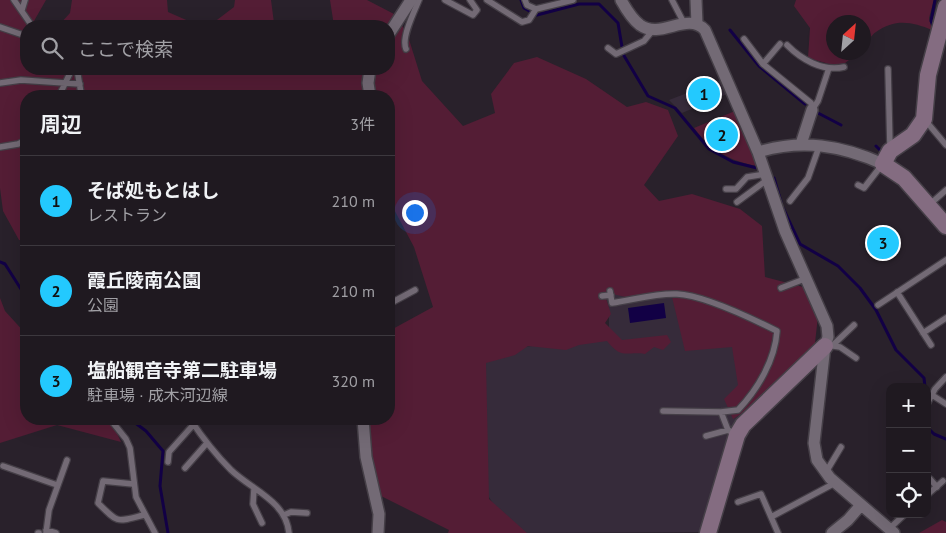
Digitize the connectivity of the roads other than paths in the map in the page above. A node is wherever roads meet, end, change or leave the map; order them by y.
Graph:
1 (14, 0) edge
2 (25, 0) edge
3 (418, 0) edge
4 (445, 0) edge
5 (470, 0) edge
6 (487, 0) edge
7 (525, 0) edge
8 (573, 0) edge
9 (621, 0) edge
10 (672, 0) edge
11 (696, 0) edge
12 (406, 2) edge
13 (536, 9) junction
14 (22, 10) junction
15 (945, 14) edge
16 (28, 20) edge
17 (395, 23) edge
18 (684, 23) junction
19 (697, 24) junction
20 (0, 27) edge
21 (653, 30) junction
22 (20, 34) edge
23 (744, 39) dead end
24 (608, 48) dead end
25 (406, 49) dead end
26 (616, 54) junction
27 (610, 58) dead end
28 (763, 64) junction
29 (844, 67) dead end
30 (829, 68) junction
31 (888, 69) dead end
32 (69, 75) edge
33 (78, 75) edge
34 (369, 75) edge
35 (0, 83) edge
36 (65, 83) junction
37 (80, 84) junction
38 (62, 90) edge
39 (81, 90) edge
40 (369, 90) edge
41 (812, 110) junction
42 (924, 119) junction
43 (20, 143) edge
44 (801, 144) junction
45 (820, 144) junction
46 (946, 145) edge
47 (0, 147) edge
48 (758, 152) junction
49 (887, 158) junction
50 (766, 177) junction
51 (858, 185) dead end
52 (726, 189) dead end
53 (946, 190) edge
54 (790, 201) dead end
55 (737, 202) dead end
56 (928, 205) junction
57 (946, 226) edge
58 (946, 260) edge
59 (807, 278) junction
60 (781, 288) dead end
61 (415, 290) dead end
62 (896, 292) junction
63 (602, 296) dead end
64 (395, 301) edge
65 (878, 305) dead end
66 (946, 318) edge
67 (854, 326) dead end
68 (923, 333) junction
69 (829, 345) junction
70 (931, 345) dead end
71 (856, 358) dead end
72 (946, 376) edge
73 (932, 395) joint
74 (946, 404) edge
75 (664, 411) dead end
76 (721, 412) junction
77 (114, 425) edge
78 (190, 425) edge
79 (196, 425) edge
80 (363, 425) edge
81 (732, 433) junction
82 (706, 436) dead end
83 (207, 443) junction
84 (842, 446) dead end
85 (67, 460) dead end
86 (168, 462) dead end
87 (3, 466) dead end
88 (185, 468) dead end
89 (825, 473) junction
90 (931, 480) edge
91 (943, 482) dead end
92 (835, 483) junction
93 (133, 484) junction
94 (57, 485) junction
95 (937, 487) junction
96 (254, 489) junction
97 (931, 492) edge
98 (738, 502) dead end
99 (861, 505) junction
100 (307, 513) dead end
101 (144, 515) junction
102 (284, 515) junction
103 (771, 517) junction
104 (902, 518) edge
105 (262, 523) dead end
106 (892, 530) edge
107 (46, 531) edge
108 (152, 531) edge
109 (56, 533) edge
110 (289, 533) edge
111 (378, 533) edge
112 (708, 533) edge
113 (778, 533) edge
114 (832, 533) edge

1 - 14 lane
2 - 14 lane
3 - 25 lane
4 - 5 lane
6 - 13 lane
7 - 13 lane
8 - 13 lane
9 - 21 street
10 - 18 lane
11 - 19 street
12 - 17 street
14 - 16 lane
15 - 42 main road
18 - 19 street
18 - 21 street
19 - 48 street
20 - 22 lane
21 - 26 lane
23 - 28 lane
24 - 26 lane
26 - 27 lane
28 - 30 lane
28 - 41 lane
29 - 30 lane
30 - 41 lane
31 - 49 lane
32 - 36 lane
33 - 37 lane
34 - 40 street
35 - 36 lane
36 - 37 lane
36 - 38 lane
37 - 39 lane
41 - 44 street
42 - 46 lane
42 - 49 main road
43 - 47 lane
44 - 45 street
44 - 48 street
45 - 49 street
45 - 54 lane
48 - 50 street
49 - 51 lane
49 - 56 main road
50 - 52 lane
50 - 55 lane
50 - 59 street
53 - 56 lane
56 - 57 main road
58 - 62 lane
59 - 60 lane
59 - 69 street
61 - 64 lane
62 - 65 lane
62 - 68 lane
63 - 76 lane
66 - 68 lane
67 - 69 lane
68 - 70 lane
69 - 71 lane
69 - 81 main road
69 - 89 street
72 - 73 lane
73 - 74 lane
75 - 76 lane
76 - 81 lane
77 - 93 lane
78 - 86 lane
79 - 83 lane
80 - 111 street
81 - 82 lane
81 - 112 main road
83 - 88 lane
83 - 96 lane
84 - 89 lane
85 - 94 lane
87 - 94 lane
89 - 92 street
90 - 95 lane
91 - 95 lane
92 - 99 street
92 - 103 lane
93 - 101 lane
93 - 101 lane
94 - 107 lane
95 - 97 lane
96 - 102 lane
96 - 105 lane
98 - 103 lane
99 - 106 street
99 - 114 street
100 - 102 lane
101 - 108 lane
102 - 110 lane
103 - 113 lane
104 - 106 lane
107 - 109 lane

